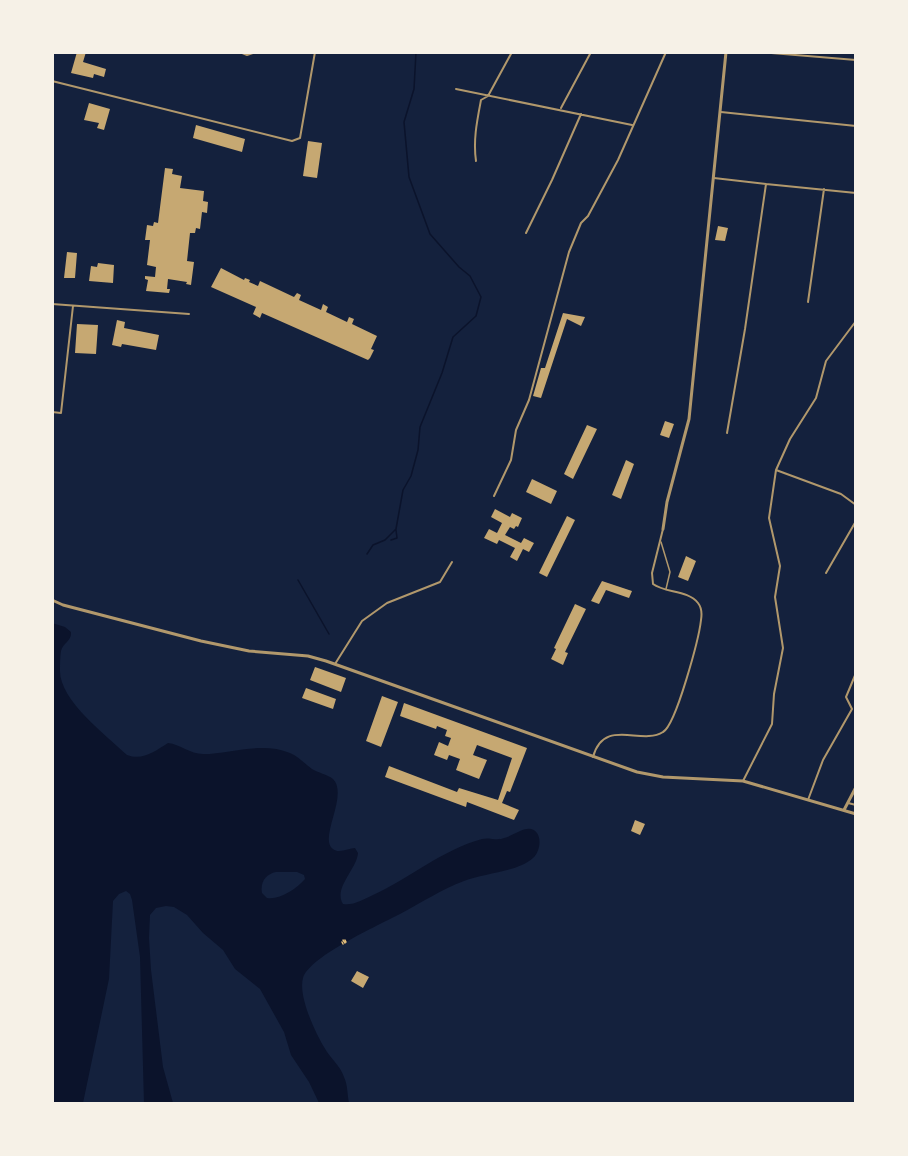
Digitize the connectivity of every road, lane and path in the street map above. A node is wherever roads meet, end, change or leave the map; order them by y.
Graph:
1 (240, 52) edge
2 (256, 52) edge
3 (315, 52) edge
4 (512, 52) edge
5 (591, 52) edge
6 (666, 52) edge
7 (726, 52) edge
8 (760, 52) edge
9 (855, 60) edge
10 (52, 81) edge
11 (456, 89) dead end
12 (488, 96) junction
13 (560, 109) junction
14 (719, 111) junction
15 (581, 114) junction
16 (632, 125) junction
17 (855, 126) edge
18 (476, 161) dead end
19 (714, 178) junction
20 (766, 184) junction
21 (824, 189) junction
22 (855, 193) edge
23 (526, 233) dead end
24 (808, 302) dead end
25 (52, 304) edge
26 (73, 306) junction
27 (189, 314) dead end
28 (855, 321) edge
29 (52, 412) edge
30 (727, 433) dead end
31 (776, 470) junction
32 (494, 496) dead end
33 (855, 505) edge
34 (855, 521) edge
35 (663, 529) joint
36 (660, 540) junction
37 (452, 561) dead end
38 (825, 573) dead end
39 (666, 590) junction
40 (52, 600) edge
41 (335, 664) junction
42 (855, 673) edge
43 (592, 758) junction
44 (743, 781) junction
45 (855, 786) edge
46 (808, 800) junction
47 (848, 803) junction
48 (855, 805) edge
49 (844, 810) junction
50 (855, 814) edge

1 - 2 street
3 - 10 street
4 - 12 street
5 - 13 street
6 - 16 street
7 - 14 street
8 - 9 street
11 - 12 street
12 - 13 street
12 - 18 street
13 - 15 street
14 - 17 street
14 - 19 street
15 - 16 street
15 - 23 street
16 - 32 street
19 - 20 street
19 - 35 street
20 - 21 street
20 - 30 street
21 - 22 street
21 - 24 street
25 - 26 street
26 - 27 street
26 - 29 street
28 - 31 street
31 - 33 street
31 - 44 street
34 - 38 street
35 - 36 street
36 - 39 lane
36 - 39 street
37 - 41 street
39 - 43 street
40 - 41 street
41 - 43 street
42 - 46 street
43 - 44 street
44 - 46 street
45 - 47 street
46 - 49 street
47 - 48 street
47 - 49 street
49 - 50 street

